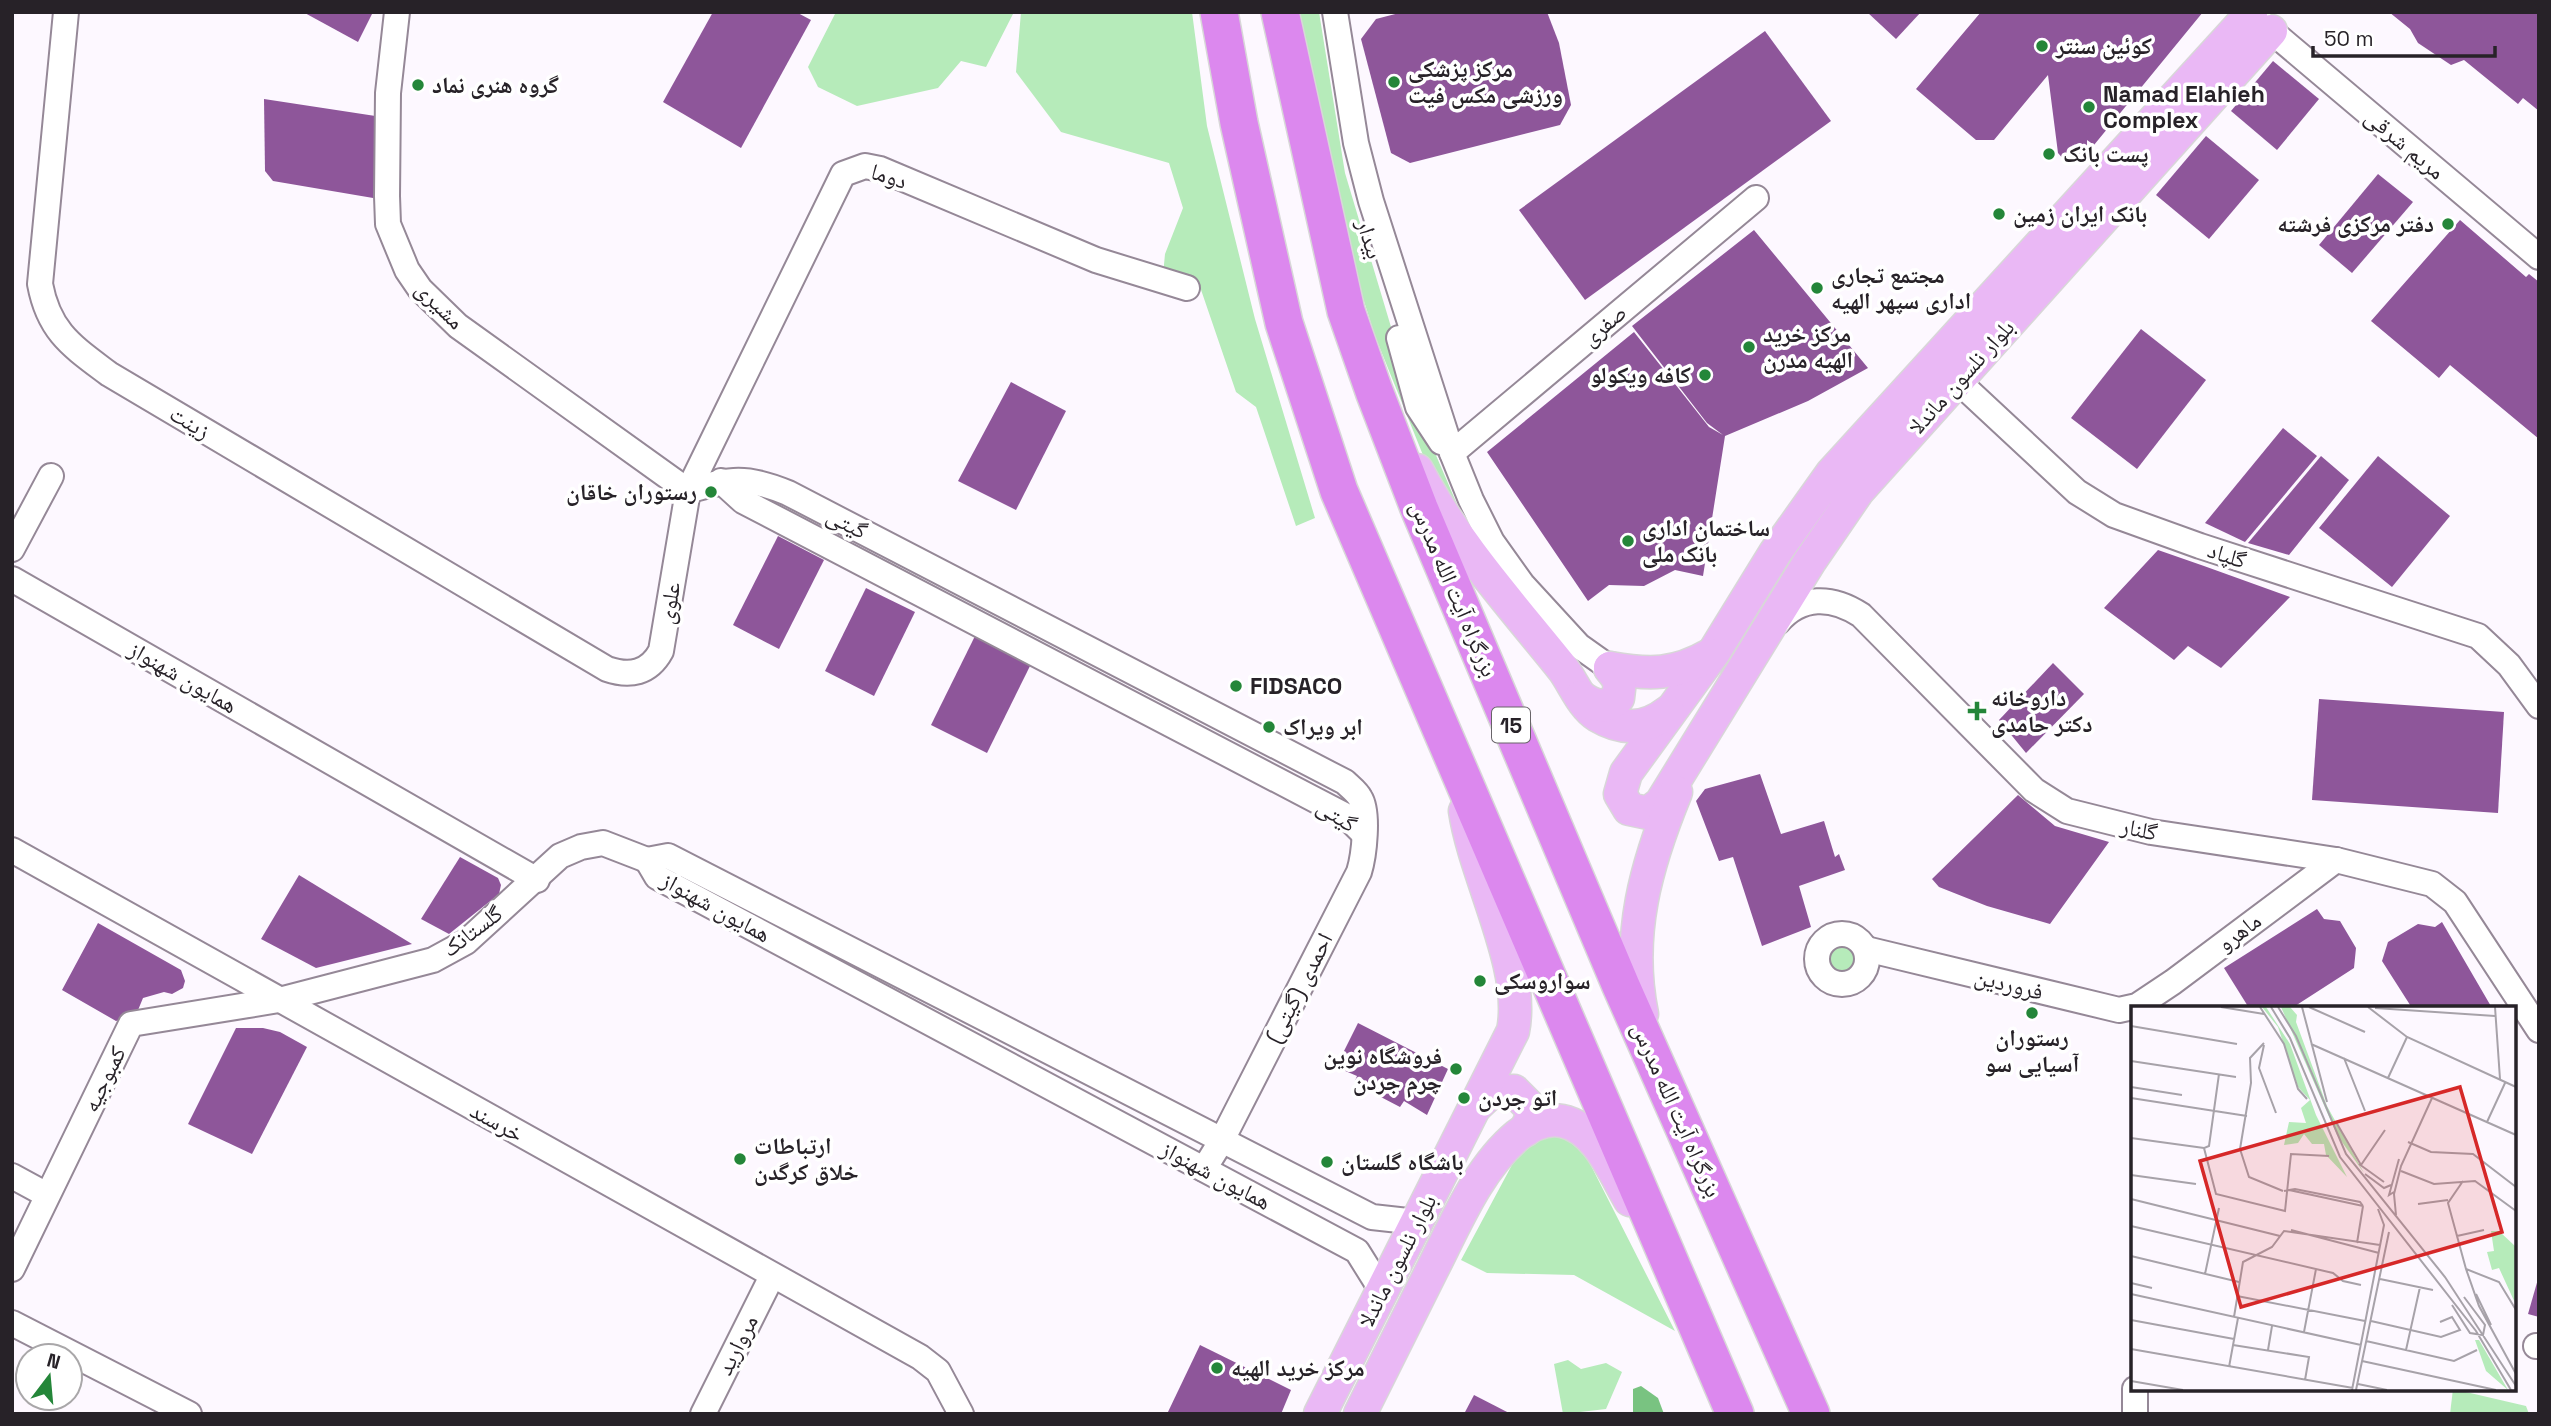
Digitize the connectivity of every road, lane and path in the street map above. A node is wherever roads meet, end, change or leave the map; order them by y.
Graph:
1 (66, 12) edge
2 (397, 12) edge
3 (1219, 12) edge
4 (1279, 12) edge
5 (1323, 12) edge
6 (1335, 12) edge
7 (2256, 19) edge
8 (1756, 198) dead end
9 (2539, 257) edge
10 (1187, 288) dead end
11 (1946, 371) junction
12 (1374, 391) junction
13 (1452, 453) junction
14 (51, 475) dead end
15 (688, 491) junction
16 (12, 549) edge
17 (12, 579) edge
18 (1759, 644) junction
19 (1714, 652) junction
20 (1611, 668) junction
21 (607, 669) joint
22 (1581, 697) junction
23 (2539, 706) edge
24 (1672, 709) junction
25 (1692, 753) junction
26 (1460, 778) junction
27 (1363, 832) joint
28 (12, 850) edge
29 (2336, 860) junction
30 (658, 864) junction
31 (537, 880) junction
32 (1866, 949) dead end
33 (279, 1000) junction
34 (2148, 1003) edge
35 (2131, 1007) edge
36 (2539, 1031) edge
37 (1651, 1053) junction
38 (1475, 1108) junction
39 (1526, 1130) junction
40 (1222, 1140) junction
41 (1204, 1169) junction
42 (12, 1176) edge
43 (47, 1195) junction
44 (1417, 1222) junction
45 (1671, 1267) junction
46 (12, 1269) edge
47 (772, 1276) junction
48 (1382, 1291) junction
49 (12, 1323) edge
50 (2135, 1391) edge
51 (189, 1414) edge
52 (703, 1414) edge
53 (961, 1414) edge
54 (1320, 1414) edge
55 (1360, 1414) edge
56 (1735, 1414) edge
57 (1811, 1414) edge
58 (2135, 1414) edge

1 - 21 street, زینت
2 - 15 street, مشیری
3 - 26 highway
4 - 12 highway, بزرگراه آیت الله مدرس / 15
5 - 13 street, بیدار
6 - 13 street, بیدار
7 - 9 street, مریم شرقی
7 - 11 main road, بلوار نلسون ماندلا
8 - 13 street, صفری
10 - 15 street, دوما
11 - 18 main road, بلوار نلسون ماندلا
11 - 19 main road, بلوار نلسون ماندلا
11 - 23 street, گلپاد
12 - 22 main road
12 - 37 highway, بزرگراه آیت الله مدرس / 15
13 - 20 street, بیدار
14 - 16 street
15 - 21 street, علوی
15 - 27 street, گیتی
17 - 31 street, همایون شهنواز
18 - 25 main road, بلوار نلسون ماندلا
18 - 29 street, گلنار
19 - 20 main road
19 - 24 main road, بلوار نلسون ماندلا
20 - 22 main road
22 - 24 main road
24 - 25 main road, بلوار نلسون ماندلا
25 - 37 main road
26 - 38 main road, بلوار نلسون ماندلا
26 - 45 highway
27 - 40 street, احمدی (گیتی)
28 - 33 street, خرسند
29 - 34 street, ماهرو
29 - 36 street, گلنار
30 - 31 street, گلستانک
30 - 40 street, همایون شهنواز
30 - 41 street, همایون شهنواز
31 - 33 street, گلستانک
32 - 35 street, فروردین
33 - 43 street, کمبوجیه
33 - 47 street, خرسند
37 - 57 highway, بزرگراه آیت الله مدرس / 15
38 - 39 main road
38 - 44 main road, بلوار نلسون ماندلا
39 - 45 main road
39 - 55 main road, بلوار نلسون ماندلا
40 - 41 street
40 - 44 street, همایون شهنواز
41 - 48 street, همایون شهنواز
42 - 43 street
43 - 46 street, کمبوجیه
44 - 48 main road, بلوار نلسون ماندلا
45 - 56 highway
47 - 52 street, مروارید
47 - 53 street, خرسند
48 - 54 main road, بلوار نلسون ماندلا
49 - 51 street
50 - 58 street

